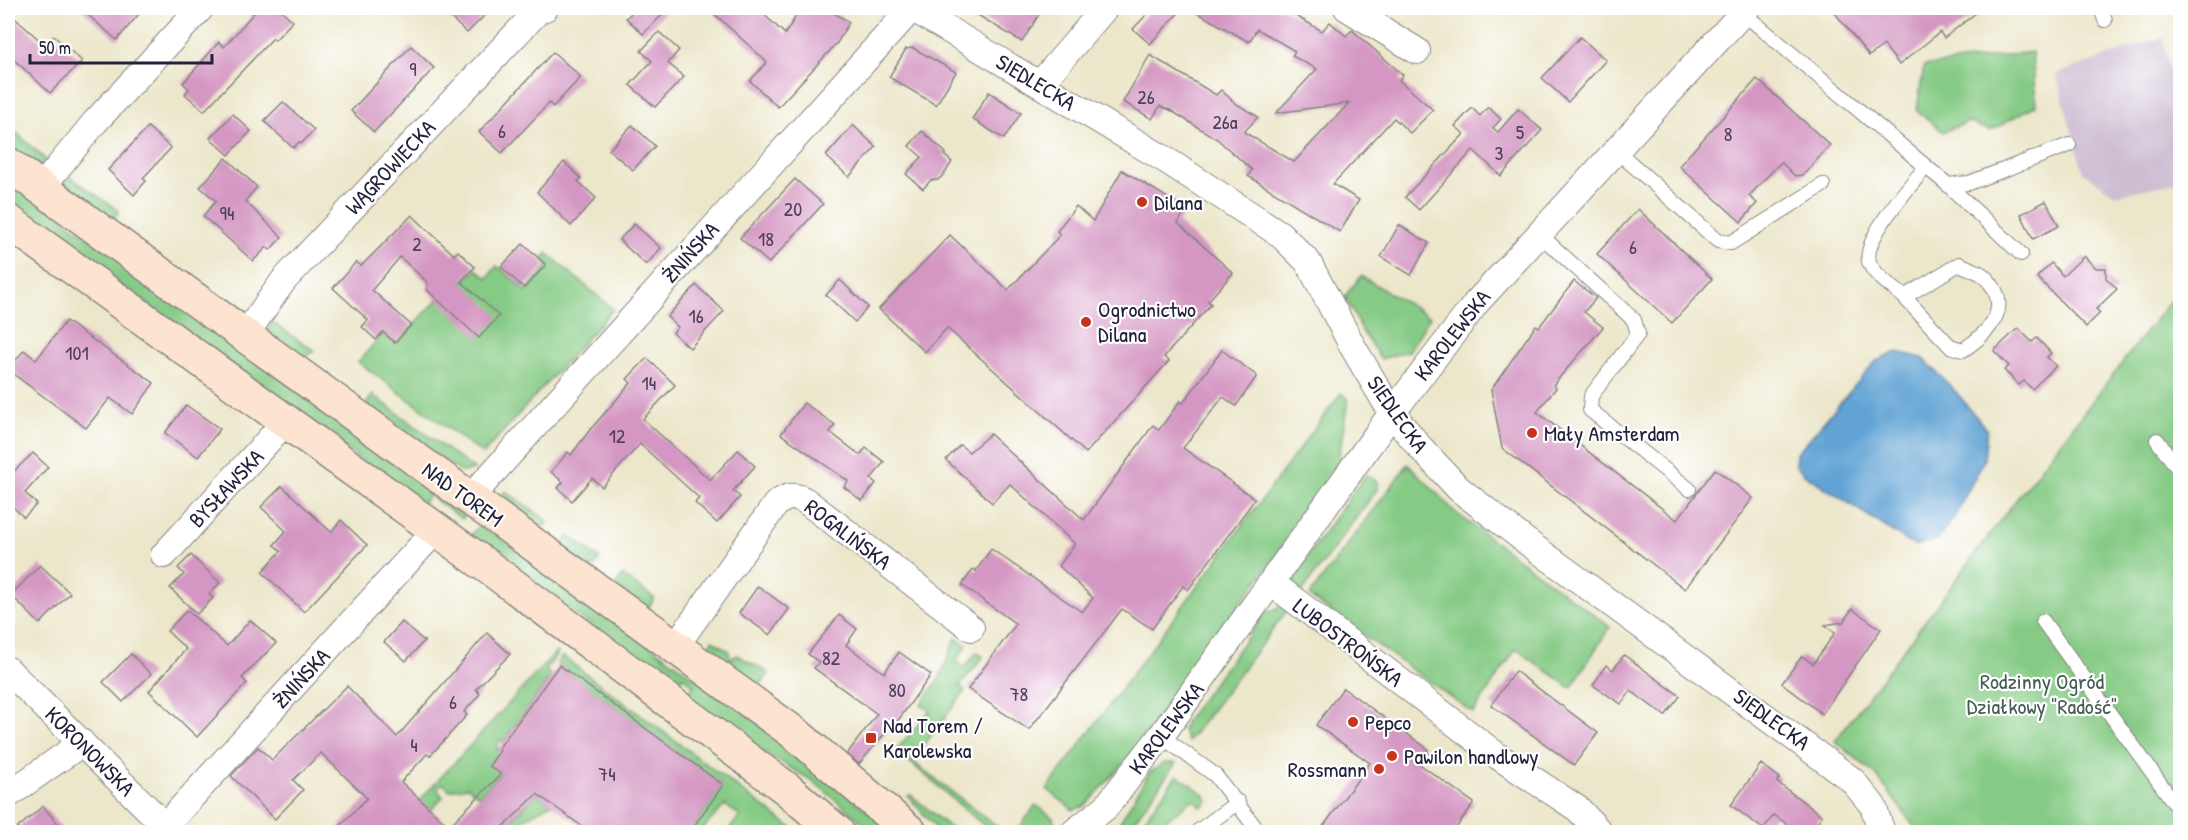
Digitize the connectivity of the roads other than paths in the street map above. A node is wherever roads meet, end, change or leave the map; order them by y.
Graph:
1 (201, 8) edge
2 (545, 8) edge
3 (912, 8) edge
4 (1105, 8) edge
5 (1347, 8) edge
6 (1742, 9) edge
7 (1417, 51) dead end
8 (1040, 84) junction
9 (2069, 145) dead end
10 (1617, 151) junction
11 (8, 164) edge
12 (1925, 168) junction
13 (1823, 185) dead end
14 (1948, 185) junction
15 (41, 188) junction
16 (8, 221) edge
17 (1539, 234) junction
18 (2021, 254) dead end
19 (1904, 297) junction
20 (245, 335) junction
21 (1392, 413) junction
22 (287, 420) junction
23 (2157, 440) dead end
24 (2181, 471) edge
25 (1689, 489) dead end
26 (469, 499) junction
27 (436, 530) junction
28 (164, 555) dead end
29 (1272, 583) junction
30 (2043, 621) dead end
31 (971, 628) dead end
32 (675, 647) junction
33 (8, 670) edge
34 (1161, 736) junction
35 (82, 743) junction
36 (8, 795) edge
37 (1238, 802) junction
38 (1106, 807) junction
39 (2181, 811) edge
40 (168, 829) edge
41 (1597, 829) dead end
42 (837, 832) edge
43 (910, 832) edge
44 (1074, 832) edge
45 (1102, 832) edge
46 (1197, 832) edge
47 (1259, 832) edge
48 (1882, 832) edge

1 - 15 street
2 - 20 street, WĄGROWIECKA
3 - 8 street, SIEDLECKA
3 - 26 street, ŻNIŃSKA
4 - 8 street
5 - 7 street
6 - 10 street, KAROLEWSKA
6 - 12 lane
8 - 21 street, SIEDLECKA
9 - 14 lane
10 - 13 lane
10 - 17 street, KAROLEWSKA
11 - 15 main road, NAD TOREM
12 - 14 lane
12 - 19 lane
14 - 18 lane
15 - 20 main road, NAD TOREM
16 - 22 main road, NAD TOREM
17 - 21 street, KAROLEWSKA
17 - 25 lane
19 - 19 lane
20 - 26 main road, NAD TOREM
21 - 29 street, KAROLEWSKA
21 - 48 street, SIEDLECKA
22 - 27 main road, NAD TOREM
22 - 28 street, BYSŁAWSKA
23 - 24 lane
26 - 32 main road, NAD TOREM
27 - 40 street, ŻNIŃSKA
27 - 42 main road, NAD TOREM
29 - 34 street, KAROLEWSKA
29 - 41 street, LUBOSTROŃSKA
30 - 39 lane
31 - 32 street, ROGALIŃSKA
32 - 43 main road, NAD TOREM
33 - 35 street, KORONOWSKA
34 - 37 lane
34 - 38 street, KAROLEWSKA
35 - 36 street
35 - 40 street, KORONOWSKA
37 - 46 lane
37 - 47 lane
38 - 44 street, KAROLEWSKA
38 - 45 street, KAROLEWSKA

